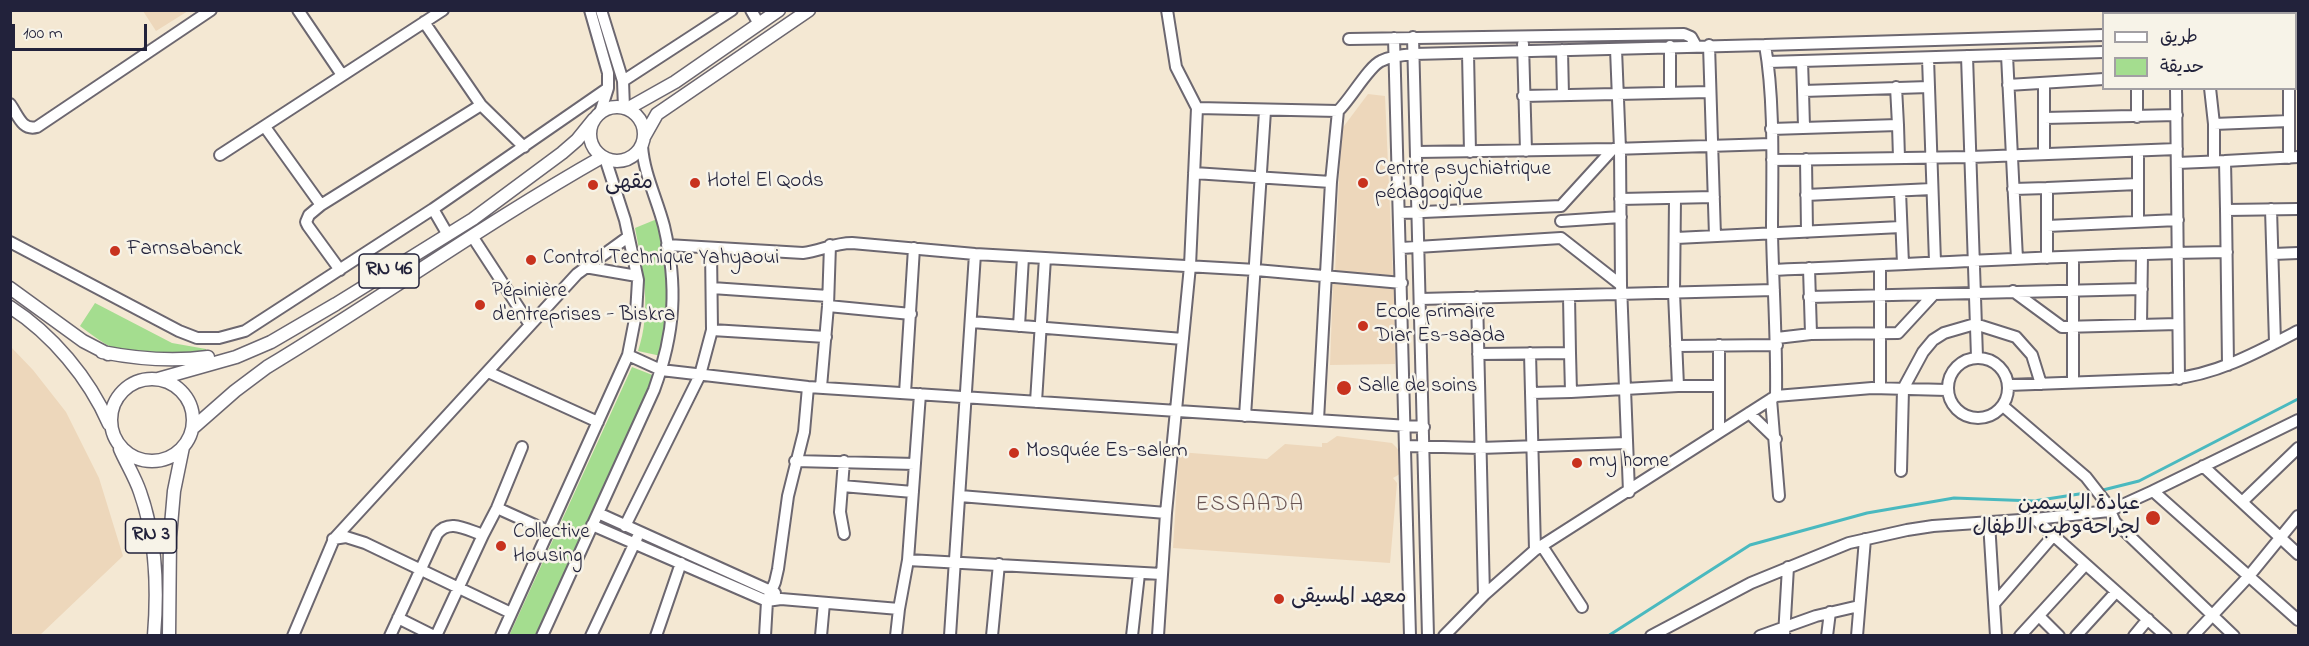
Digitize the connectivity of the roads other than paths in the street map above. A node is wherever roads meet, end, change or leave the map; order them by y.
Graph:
1 (211, 10) edge
2 (298, 10) edge
3 (443, 10) edge
4 (590, 10) edge
5 (601, 10) edge
6 (732, 10) edge
7 (751, 10) edge
8 (778, 10) edge
9 (809, 10) edge
10 (1167, 10) edge
11 (424, 22) junction
12 (759, 24) junction
13 (1522, 35) junction
14 (2102, 35) edge
15 (1413, 37) junction
16 (1394, 38) junction
17 (1349, 39) dead end
18 (1709, 45) junction
19 (1765, 45) junction
20 (1670, 46) junction
21 (1696, 46) junction
22 (1616, 49) junction
23 (1562, 50) junction
24 (1523, 51) junction
25 (2102, 52) edge
26 (1468, 53) junction
27 (1414, 54) junction
28 (2007, 55) junction
29 (1396, 56) junction
30 (1967, 56) junction
31 (1928, 58) junction
32 (1802, 61) junction
33 (1768, 62) junction
34 (342, 75) junction
35 (2102, 79) edge
36 (623, 81) junction
37 (2043, 83) junction
38 (2008, 85) junction
39 (1896, 87) junction
40 (1929, 87) junction
41 (608, 88) junction
42 (2137, 90) edge
43 (2176, 90) edge
44 (2210, 90) edge
45 (2289, 90) edge
46 (1803, 91) junction
47 (1710, 92) junction
48 (1670, 93) junction
49 (1618, 94) junction
50 (1563, 95) junction
51 (1523, 96) junction
52 (10, 104) edge
53 (481, 105) junction
54 (625, 108) junction
55 (1197, 108) junction
56 (1265, 111) junction
57 (1338, 111) junction
58 (2177, 115) junction
59 (597, 116) junction
60 (2137, 117) junction
61 (2044, 118) junction
62 (2289, 122) junction
63 (2214, 124) junction
64 (1898, 125) junction
65 (265, 127) junction
66 (1804, 127) junction
67 (1771, 129) junction
68 (643, 141) junction
69 (1771, 144) junction
70 (524, 147) junction
71 (1713, 147) junction
72 (1616, 149) junction
73 (2177, 149) junction
74 (1526, 151) junction
75 (2138, 151) junction
76 (1417, 152) junction
77 (1470, 152) junction
78 (2044, 154) junction
79 (220, 155) dead end
80 (2012, 155) junction
81 (1932, 157) junction
82 (1971, 157) junction
83 (2294, 157) edge
84 (603, 158) junction
85 (1899, 158) junction
86 (1806, 159) junction
87 (1772, 160) junction
88 (2219, 161) junction
89 (2177, 163) junction
90 (1194, 173) junction
91 (1262, 177) junction
92 (1331, 182) junction
93 (2138, 184) junction
94 (2047, 188) junction
95 (1932, 189) junction
96 (2013, 189) junction
97 (1900, 191) junction
98 (1806, 195) junction
99 (1714, 197) junction
100 (1620, 199) junction
101 (1675, 199) junction
102 (321, 205) junction
103 (1561, 206) junction
104 (433, 209) junction
105 (2271, 209) junction
106 (2298, 209) edge
107 (2226, 210) junction
108 (1400, 213) junction
109 (1419, 213) junction
110 (1621, 218) junction
111 (2178, 220) junction
112 (1561, 221) junction
113 (2138, 222) junction
114 (2047, 226) junction
115 (1901, 227) junction
116 (1772, 232) junction
117 (1807, 232) junction
118 (448, 235) junction
119 (471, 236) junction
120 (1715, 236) junction
121 (628, 237) junction
122 (1561, 238) junction
123 (1676, 238) junction
124 (10, 242) edge
125 (667, 245) junction
126 (830, 245) junction
127 (914, 248) junction
128 (1401, 248) junction
129 (1419, 248) junction
130 (711, 249) junction
131 (2178, 252) junction
132 (2227, 252) junction
133 (2298, 253) edge
134 (975, 254) junction
135 (2142, 254) junction
136 (2273, 254) junction
137 (1023, 257) junction
138 (1046, 258) junction
139 (2047, 258) junction
140 (2073, 258) junction
141 (2017, 259) junction
142 (1973, 260) junction
143 (1935, 262) junction
144 (1903, 264) junction
145 (1190, 266) junction
146 (1880, 266) junction
147 (585, 267) junction
148 (1809, 268) junction
149 (340, 270) junction
150 (1256, 270) junction
151 (1774, 270) junction
152 (637, 276) junction
153 (1326, 276) junction
154 (1402, 283) junction
155 (11, 288) edge
156 (712, 288) junction
157 (2142, 289) junction
158 (1621, 290) junction
159 (1774, 290) junction
160 (1974, 291) junction
161 (2013, 291) junction
162 (2074, 291) junction
163 (1674, 293) junction
164 (1934, 294) junction
165 (1880, 295) junction
166 (1569, 296) junction
167 (1477, 297) junction
168 (1809, 297) junction
169 (1420, 299) junction
170 (828, 301) junction
171 (12, 307) edge
172 (911, 314) junction
173 (972, 322) junction
174 (1976, 324) junction
175 (2178, 324) junction
176 (530, 325) junction
177 (2141, 325) junction
178 (1019, 326) junction
179 (2073, 327) junction
180 (1042, 328) junction
181 (712, 330) junction
182 (2298, 331) edge
183 (1811, 334) junction
184 (1880, 334) junction
185 (826, 338) junction
186 (1183, 339) junction
187 (1777, 341) junction
188 (271, 342) junction
189 (2276, 343) junction
190 (1719, 345) junction
191 (1676, 346) junction
192 (102, 352) junction
193 (1530, 353) junction
194 (1570, 353) junction
195 (1478, 354) junction
196 (628, 355) junction
197 (1977, 357) junction
198 (2228, 364) junction
199 (661, 370) junction
200 (488, 372) junction
201 (700, 375) junction
202 (154, 378) junction
203 (2179, 379) junction
204 (2073, 382) junction
205 (2041, 384) junction
206 (2008, 385) junction
207 (1678, 386) junction
208 (1719, 386) junction
209 (808, 387) junction
210 (821, 387) junction
211 (1626, 388) junction
212 (1880, 388) junction
213 (1903, 389) junction
214 (1947, 390) junction
215 (1571, 392) junction
216 (905, 393) junction
217 (1531, 393) junction
218 (920, 394) junction
219 (967, 397) junction
220 (1774, 397) junction
221 (1036, 402) junction
222 (2003, 406) junction
223 (1177, 412) junction
224 (1749, 413) junction
225 (1245, 416) junction
226 (1318, 420) junction
227 (2298, 420) edge
228 (598, 422) junction
229 (194, 427) junction
230 (1406, 427) junction
231 (1424, 427) junction
232 (111, 429) junction
233 (1719, 432) junction
234 (1776, 439) junction
235 (117, 442) junction
236 (1627, 443) junction
237 (1532, 445) junction
238 (1406, 446) junction
239 (183, 447) junction
240 (522, 447) dead end
241 (1425, 448) junction
242 (1480, 448) junction
243 (2298, 448) edge
244 (795, 461) junction
245 (844, 462) junction
246 (915, 464) junction
247 (2203, 466) junction
248 (1901, 471) dead end
249 (842, 486) junction
250 (2153, 491) junction
251 (913, 492) junction
252 (1629, 492) junction
253 (960, 496) junction
254 (1779, 496) dead end
255 (2242, 502) junction
256 (497, 508) junction
257 (2108, 508) junction
258 (597, 513) junction
259 (1166, 513) junction
260 (2298, 516) edge
261 (2035, 519) junction
262 (1989, 522) junction
263 (592, 525) junction
264 (626, 526) junction
265 (548, 531) junction
266 (640, 532) junction
267 (844, 534) dead end
268 (483, 535) junction
269 (2053, 536) junction
270 (332, 538) junction
271 (1865, 539) junction
272 (2281, 539) junction
273 (634, 543) junction
274 (1538, 548) junction
275 (2298, 554) edge
276 (908, 560) junction
277 (956, 561) junction
278 (681, 563) junction
279 (999, 564) junction
280 (2085, 565) junction
281 (1788, 567) junction
282 (419, 569) junction
283 (1139, 574) junction
284 (1162, 574) junction
285 (2249, 576) junction
286 (459, 588) junction
287 (771, 590) junction
288 (2116, 592) junction
289 (1484, 595) junction
290 (781, 599) junction
291 (767, 601) junction
292 (824, 603) junction
293 (1994, 604) junction
294 (1859, 606) junction
295 (1582, 607) dead end
296 (899, 609) junction
297 (1830, 612) junction
298 (511, 613) junction
299 (2039, 616) junction
300 (2212, 616) junction
301 (398, 618) junction
302 (2148, 619) junction
303 (2298, 620) edge
304 (1784, 631) edge
305 (154, 636) edge
306 (169, 636) edge
307 (293, 636) edge
308 (390, 636) edge
309 (435, 636) edge
310 (501, 636) edge
311 (542, 636) edge
312 (591, 636) edge
313 (656, 636) edge
314 (765, 636) edge
315 (821, 636) edge
316 (896, 636) edge
317 (950, 636) edge
318 (992, 636) edge
319 (1132, 636) edge
320 (1158, 636) edge
321 (1410, 636) edge
322 (1428, 636) edge
323 (1444, 636) edge
324 (1651, 636) edge
325 (1760, 636) edge
326 (1827, 636) edge
327 (1857, 636) edge
328 (1996, 636) edge
329 (2020, 636) edge
330 (2059, 636) edge
331 (2076, 636) edge
332 (2134, 636) edge
333 (2166, 636) edge
334 (2193, 636) edge
335 (2234, 636) edge

1 - 52 street
2 - 34 street
3 - 11 street
4 - 41 street
5 - 36 street
6 - 36 street
7 - 12 street
8 - 12 main road
9 - 68 main road
10 - 55 street
11 - 34 street
11 - 53 street
12 - 54 main road
13 - 15 street
13 - 21 street
13 - 24 street
14 - 19 street
15 - 16 street
15 - 27 street
16 - 17 street
16 - 29 street
18 - 19 street
18 - 21 street
18 - 47 street
19 - 33 street
20 - 21 street
20 - 22 street
20 - 48 street
22 - 23 street
22 - 49 street
23 - 24 street
23 - 50 street
24 - 26 street
24 - 51 street
25 - 28 street
26 - 27 street
26 - 77 street
27 - 29 street
27 - 76 street
28 - 30 street
28 - 38 street
29 - 57 street
29 - 108 street
30 - 31 street
30 - 82 street
31 - 32 street
31 - 40 street
32 - 33 street
32 - 46 street
33 - 67 street
34 - 65 street
35 - 37 street
36 - 54 street
37 - 38 street
37 - 61 street
38 - 80 street
39 - 40 street
39 - 46 street
39 - 64 street
40 - 81 street
41 - 59 street
41 - 70 street
42 - 60 street
43 - 58 street
44 - 63 street
45 - 62 street
46 - 66 street
47 - 48 street
47 - 71 street
48 - 49 street
49 - 50 street
49 - 72 street
50 - 51 street
51 - 74 street
53 - 70 street
53 - 102 street
54 - 59 main road
54 - 68 main road
55 - 56 street
55 - 90 street
56 - 57 street
56 - 91 street
57 - 92 street
58 - 60 street
58 - 73 street
59 - 84 main road
59 - 118 main road, RN 46
60 - 61 street
61 - 78 street
62 - 63 street
62 - 83 street
63 - 88 street
64 - 66 street
64 - 85 street
65 - 79 street
65 - 102 street
66 - 67 street
67 - 69 street
68 - 84 main road
68 - 125 street
69 - 71 street
69 - 87 street
70 - 104 street
71 - 72 street
71 - 99 street
72 - 74 street
72 - 100 street
72 - 103 street
73 - 75 street
73 - 89 street
74 - 77 street
75 - 78 street
75 - 93 street
76 - 77 street
76 - 109 street
78 - 80 street
80 - 82 street
80 - 96 street
81 - 82 street
81 - 85 street
81 - 95 street
82 - 142 street
83 - 88 street
84 - 119 main road, RN 46
84 - 121 street
85 - 86 street
86 - 87 street
86 - 98 street
87 - 116 street
88 - 89 street
88 - 107 street
89 - 111 street
90 - 91 street
90 - 145 street
91 - 92 street
91 - 150 street
92 - 153 street
93 - 94 street
93 - 113 street
94 - 96 street
94 - 114 street
95 - 97 street
95 - 143 street
96 - 141 street
97 - 98 street
97 - 115 street
98 - 117 street
99 - 101 street
99 - 120 street
100 - 101 street
100 - 110 street
101 - 123 street
102 - 149 street
103 - 109 street
103 - 112 street
104 - 118 street
104 - 149 street
105 - 106 street
105 - 107 street
105 - 136 street
107 - 132 street
108 - 109 street
108 - 128 street
109 - 129 street
110 - 112 street
110 - 158 street
111 - 113 street
111 - 131 street
112 - 122 street
113 - 114 street
114 - 139 street
115 - 117 street
115 - 144 street
116 - 117 street
116 - 120 street
116 - 151 street
118 - 188 main road, RN 46
119 - 176 street
119 - 229 main road, RN 46
120 - 123 street
121 - 147 street
121 - 152 street
122 - 129 street
122 - 158 street
123 - 163 street
124 - 149 street
125 - 130 street
125 - 199 street
126 - 127 street
126 - 130 street
126 - 170 street
127 - 134 street
127 - 172 street
128 - 129 street
128 - 154 street
129 - 169 street
130 - 156 street
131 - 132 street
131 - 135 street
131 - 175 street
132 - 198 street
133 - 136 street
134 - 137 street
134 - 173 street
135 - 140 street
135 - 157 street
136 - 189 street
137 - 138 street
137 - 178 street
138 - 145 street
138 - 180 street
139 - 140 street
139 - 141 street
140 - 162 street
141 - 142 street
142 - 143 street
142 - 160 street
143 - 144 street
144 - 146 street
145 - 150 street
145 - 186 street
146 - 148 street
146 - 165 street
147 - 152 street
147 - 176 street
148 - 151 street
148 - 168 street
150 - 153 street
150 - 225 street
151 - 159 street
152 - 196 street
153 - 154 street
153 - 226 street
154 - 230 street
155 - 192 main road
156 - 170 street
156 - 181 street
157 - 162 street
157 - 177 street
158 - 163 street
158 - 166 street
158 - 211 street
159 - 163 street
159 - 187 street
160 - 161 street
160 - 164 street
160 - 174 street
161 - 162 street
161 - 179 street
162 - 179 street
163 - 191 street
164 - 165 street
164 - 184 street
165 - 168 street
165 - 184 street
166 - 167 street
166 - 194 street
167 - 169 street
167 - 195 street
168 - 183 street
169 - 231 street
170 - 172 street
170 - 185 street
171 - 232 main road
172 - 216 street
173 - 178 street
173 - 219 street
174 - 197 street
174 - 205 street
174 - 213 street
175 - 177 street
175 - 203 street
176 - 200 street
177 - 179 street
178 - 180 street
179 - 204 street
180 - 186 street
180 - 221 street
181 - 185 street
181 - 201 street
182 - 189 street
183 - 184 street
183 - 187 street
184 - 212 street
185 - 210 street
186 - 223 street
187 - 190 street
187 - 220 street
188 - 192 main road
188 - 202 main road, RN 46
189 - 198 street
190 - 191 street
190 - 208 street
191 - 207 street
192 - 202 main road
193 - 194 street
193 - 195 street
193 - 217 street
194 - 215 street
195 - 242 street
196 - 199 street
196 - 228 street
197 - 206 street
197 - 214 street
198 - 203 street
199 - 201 street
199 - 258 street
200 - 228 street
200 - 270 street
201 - 209 street
201 - 264 street
202 - 229 main road
202 - 232 main road
203 - 204 street
204 - 205 street
205 - 206 street
206 - 222 street
207 - 208 street
207 - 211 street
208 - 233 street
209 - 210 street
209 - 244 street
210 - 216 street
211 - 215 street
211 - 236 street
212 - 213 street
212 - 220 street
213 - 214 street
213 - 248 street
214 - 222 street
215 - 217 street
216 - 218 street
217 - 237 street
218 - 219 street
218 - 246 street
219 - 221 street
219 - 253 street
220 - 224 street
220 - 234 street
221 - 223 street
222 - 257 street
223 - 225 street
223 - 259 street
224 - 233 street
224 - 234 street
225 - 226 street
226 - 230 street
227 - 247 street
228 - 265 street
229 - 239 main road
230 - 231 street
230 - 238 street
231 - 241 street
232 - 235 main road
233 - 252 street
234 - 254 street
235 - 239 main road
235 - 305 main road, RN 3
236 - 237 street
236 - 252 street
237 - 242 street
237 - 274 street
238 - 241 street
238 - 321 street
239 - 306 main road, RN 3
240 - 256 street
241 - 242 street
241 - 322 street
242 - 289 street
243 - 255 street
244 - 245 street
244 - 287 street
245 - 246 street
245 - 249 street
246 - 251 street
247 - 250 street
247 - 255 street
249 - 251 street
249 - 267 street
250 - 257 street
250 - 285 street
251 - 276 street
252 - 274 street
253 - 259 street
253 - 277 street
255 - 272 street
256 - 265 street
256 - 268 street
257 - 261 street
257 - 300 street
258 - 263 street
258 - 264 street
259 - 284 street
260 - 272 street
261 - 262 street
261 - 269 street
262 - 271 street
262 - 293 street
263 - 273 street
263 - 311 street
264 - 266 street
265 - 298 street
266 - 273 street
266 - 287 street
268 - 282 street
268 - 286 street
269 - 280 street
269 - 293 street
270 - 282 street
270 - 307 street
271 - 281 street
271 - 294 street
272 - 275 street
272 - 285 street
273 - 278 street
273 - 312 street
274 - 289 street
274 - 295 street
276 - 277 street
276 - 296 street
277 - 279 street
277 - 317 street
278 - 291 street
278 - 313 street
279 - 283 street
279 - 318 street
280 - 288 street
280 - 299 street
281 - 304 street
281 - 324 street
282 - 286 street
282 - 301 street
283 - 284 street
283 - 319 street
284 - 320 street
285 - 300 street
285 - 303 street
286 - 298 street
286 - 309 street
287 - 290 street
287 - 291 street
288 - 302 street
288 - 331 street
289 - 323 street
290 - 291 street
290 - 292 street
291 - 314 street
292 - 296 street
292 - 315 street
293 - 328 street
294 - 297 street
294 - 327 street
296 - 316 street
297 - 304 street
297 - 326 street
298 - 310 street
299 - 329 street
299 - 330 street
300 - 334 street
300 - 335 street
301 - 308 street
301 - 309 street
302 - 332 street
302 - 333 street
304 - 325 street

